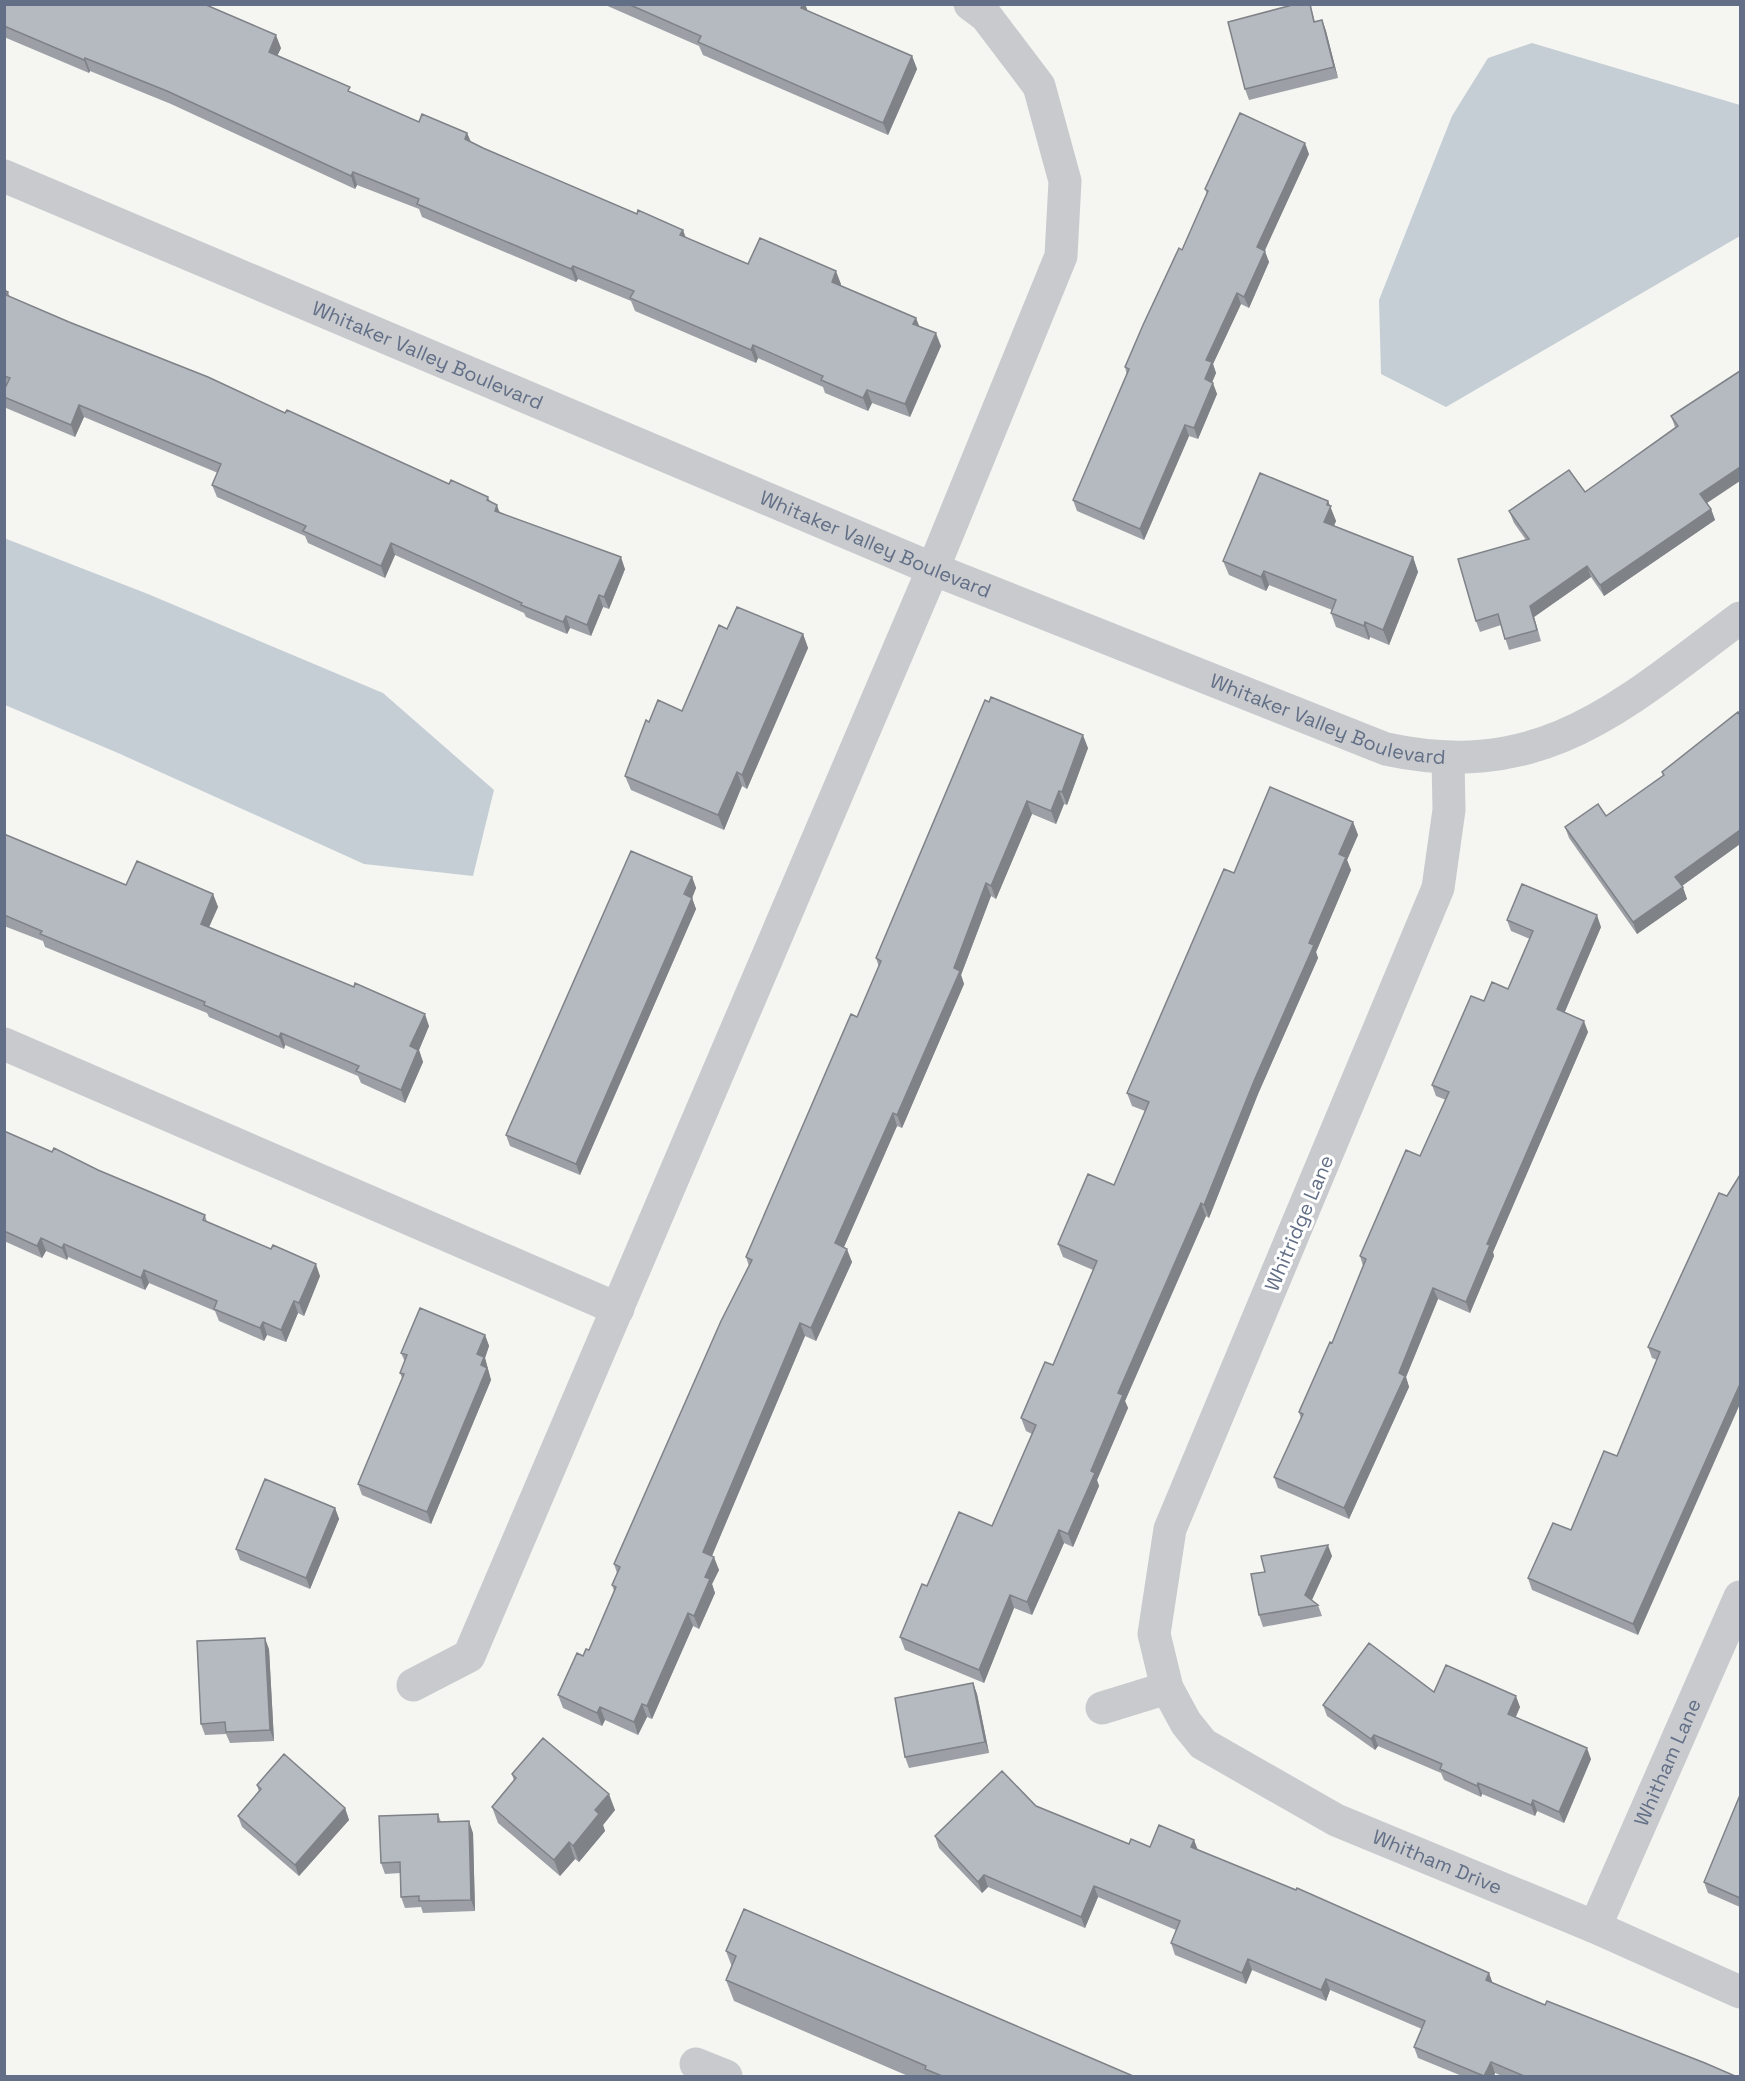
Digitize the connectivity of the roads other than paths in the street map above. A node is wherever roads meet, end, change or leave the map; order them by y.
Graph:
1 (970, 4) edge
2 (4, 176) edge
3 (933, 569) junction
4 (1740, 618) edge
5 (1448, 758) junction
6 (4, 1044) edge
7 (618, 1309) junction
8 (1740, 1598) edge
9 (413, 1685) dead end
10 (1167, 1688) junction
11 (1102, 1708) dead end
12 (1595, 1927) junction
13 (1740, 1992) edge
14 (696, 2064) dead end
15 (726, 2076) edge

1 - 3 street
2 - 3 street, Whitaker Valley Boulevard
3 - 5 street, Whitaker Valley Boulevard
3 - 7 street
4 - 5 street, Whitaker Valley Boulevard
5 - 10 street, Whitridge Lane
6 - 7 street
7 - 9 street
8 - 12 street, Whitham Lane
10 - 11 street
10 - 12 street, Whitham Drive
12 - 13 street, Whitham Drive
14 - 15 street

